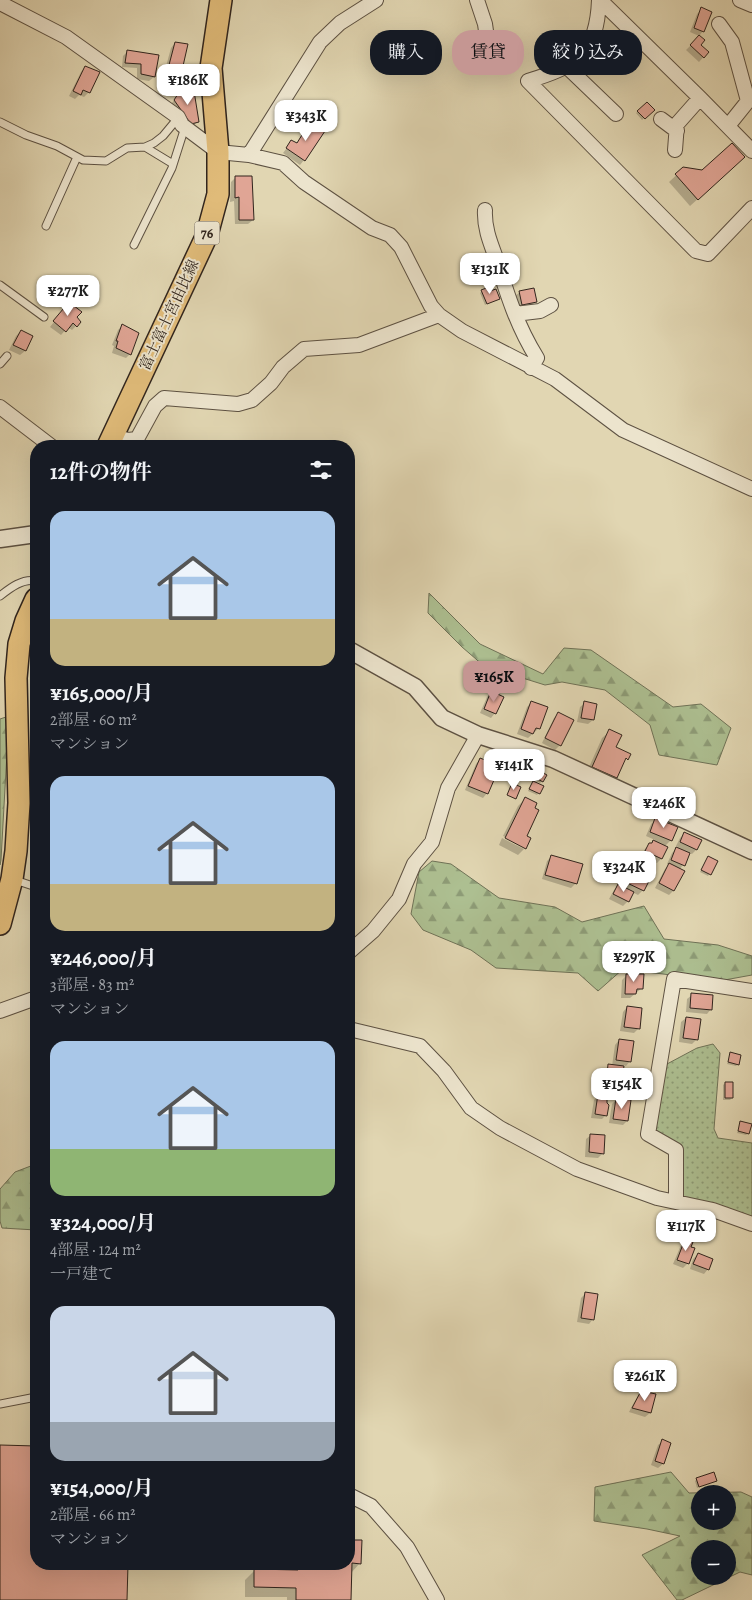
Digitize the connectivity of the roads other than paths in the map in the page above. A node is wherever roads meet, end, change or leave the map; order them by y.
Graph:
1 (221, 0) edge
2 (376, 0) edge
3 (477, 0) edge
4 (600, 0) edge
5 (740, 0) edge
6 (0, 3) edge
7 (752, 5) edge
8 (719, 24) dead end
9 (486, 30) edge
10 (595, 30) edge
11 (547, 75) edge
12 (575, 75) edge
13 (700, 98) junction
14 (751, 100) edge
15 (616, 114) dead end
16 (661, 119) dead end
17 (0, 122) edge
18 (182, 122) junction
19 (728, 126) junction
20 (677, 131) junction
21 (145, 147) junction
22 (675, 150) dead end
23 (218, 152) junction
24 (752, 152) edge
25 (250, 155) junction
26 (77, 157) junction
27 (173, 164) junction
28 (752, 208) edge
29 (485, 210) dead end
30 (46, 226) dead end
31 (134, 244) dead end
32 (0, 285) edge
33 (551, 305) dead end
34 (515, 314) junction
35 (439, 315) junction
36 (44, 317) dead end
37 (7, 356) dead end
38 (0, 364) edge
39 (532, 368) junction
40 (0, 407) edge
41 (43, 440) edge
42 (110, 440) edge
43 (128, 440) edge
44 (752, 489) edge
45 (30, 535) edge
46 (0, 539) edge
47 (30, 580) edge
48 (0, 596) edge
49 (30, 612) edge
50 (355, 653) edge
51 (478, 735) junction
52 (752, 851) edge
53 (12, 879) junction
54 (30, 885) edge
55 (0, 924) edge
56 (355, 948) edge
57 (752, 991) edge
58 (30, 1000) edge
59 (0, 1011) edge
60 (355, 1030) edge
61 (676, 1202) junction
62 (752, 1224) edge
63 (30, 1398) edge
64 (0, 1404) edge
65 (355, 1498) edge
66 (437, 1600) edge

1 - 23 main road, 富士富士宮由比線 / 76
2 - 25 street
3 - 9 street
4 - 10 street
4 - 13 street
5 - 7 street
6 - 18 street
8 - 14 street
11 - 28 street
12 - 15 street
13 - 19 street
13 - 20 street
14 - 19 street
16 - 20 street
17 - 26 lane
18 - 21 lane
18 - 23 street
18 - 27 lane
19 - 24 street
20 - 22 street
21 - 26 lane
21 - 27 lane
23 - 25 street
23 - 42 main road, 富士富士宮由比線 / 76
25 - 35 street
26 - 30 lane
27 - 31 lane
29 - 34 street
32 - 36 lane
33 - 34 street
34 - 39 street
35 - 39 street
35 - 43 street
37 - 38 lane
39 - 44 street
40 - 41 street
45 - 46 street
47 - 48 lane
49 - 53 main road
50 - 51 street
51 - 52 street
51 - 56 street
53 - 54 lane
53 - 55 main road
57 - 61 street
58 - 59 street
60 - 61 street
61 - 62 street
63 - 64 lane
65 - 66 street

